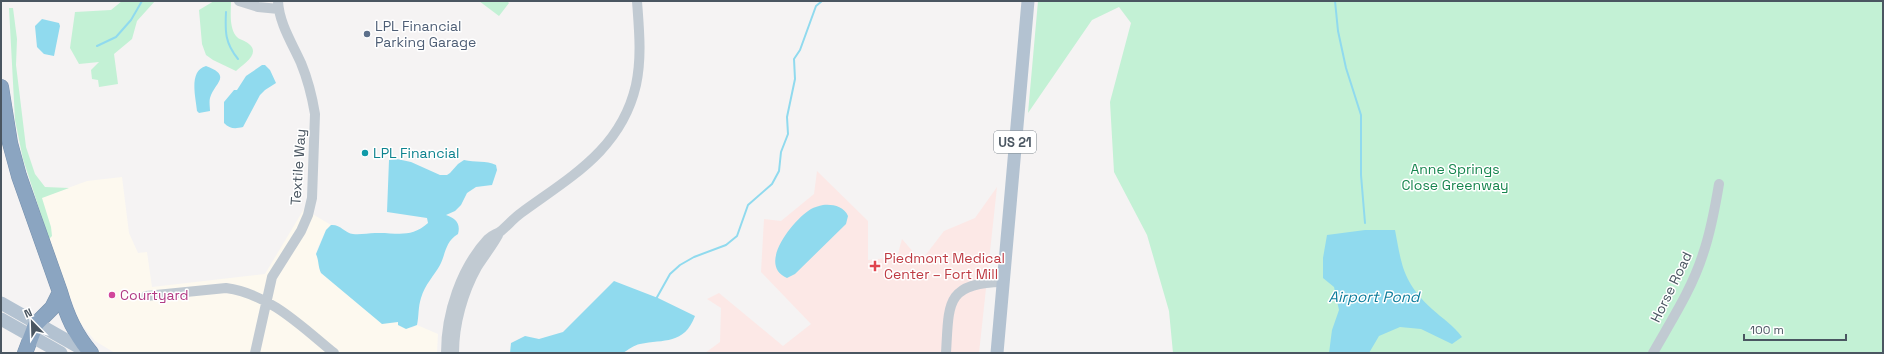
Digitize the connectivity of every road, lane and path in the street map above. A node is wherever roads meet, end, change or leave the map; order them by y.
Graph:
1 (238, 1) edge
2 (637, 1) edge
3 (1028, 1) edge
4 (278, 5) edge
5 (1, 87) edge
6 (1719, 184) dead end
7 (500, 231) junction
8 (1002, 282) junction
9 (60, 292) junction
10 (146, 296) dead end
11 (266, 302) junction
12 (1, 303) edge
13 (1, 319) edge
14 (33, 330) junction
15 (25, 353) edge
16 (61, 353) edge
17 (90, 353) edge
18 (255, 353) edge
19 (334, 353) edge
20 (446, 353) edge
21 (454, 353) edge
22 (946, 353) edge
23 (997, 353) edge
24 (1653, 353) edge

1 - 4 street
2 - 7 street
3 - 8 main road, US 21
4 - 11 street, Textile Way
5 - 9 highway
6 - 24 street, Horse Road
7 - 20 street
7 - 21 street
8 - 22 street
8 - 23 main road, US 21
9 - 14 highway
9 - 17 highway
10 - 11 street
11 - 18 street, Textile Way
11 - 19 street
12 - 14 main road
13 - 14 main road
14 - 15 highway
14 - 16 main road
14 - 17 main road

